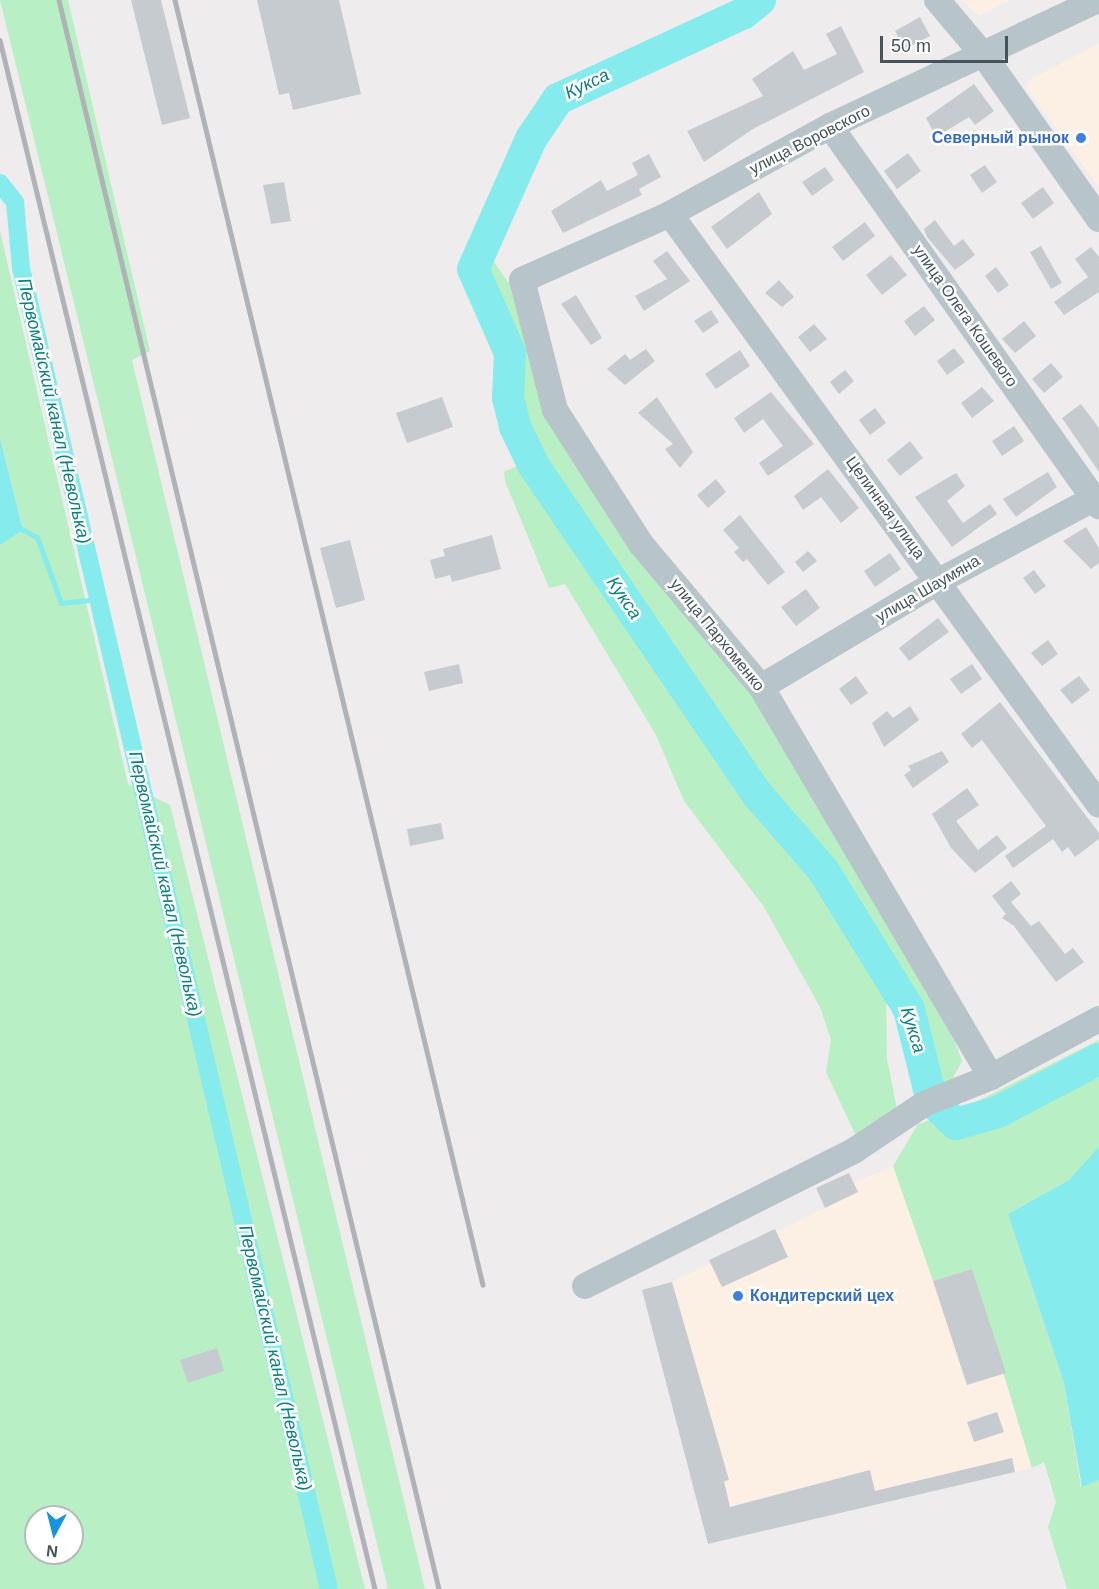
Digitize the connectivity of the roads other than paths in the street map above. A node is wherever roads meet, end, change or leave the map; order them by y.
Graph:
1 (937, 0) edge
2 (1098, 0) edge
3 (985, 57) junction
4 (830, 126) junction
5 (670, 214) junction
6 (1099, 219) edge
7 (522, 280) joint
8 (1097, 501) edge
9 (939, 581) junction
10 (761, 687) junction
11 (1099, 805) edge
12 (1099, 1019) edge
13 (991, 1077) junction
14 (585, 1286) dead end

1 - 3 street
2 - 3 street, улица Воровского
3 - 4 street, улица Воровского
3 - 6 street
4 - 5 street, улица Воровского
4 - 8 street, улица Олега Кошевого
5 - 7 street, улица Воровского
5 - 9 street, Целинная улица
7 - 10 street, улица Пархоменко
8 - 9 street, улица Шаумяна
9 - 10 street, улица Шаумяна
9 - 11 street, Целинная улица
10 - 13 street, улица Пархоменко
12 - 13 street
13 - 14 street

